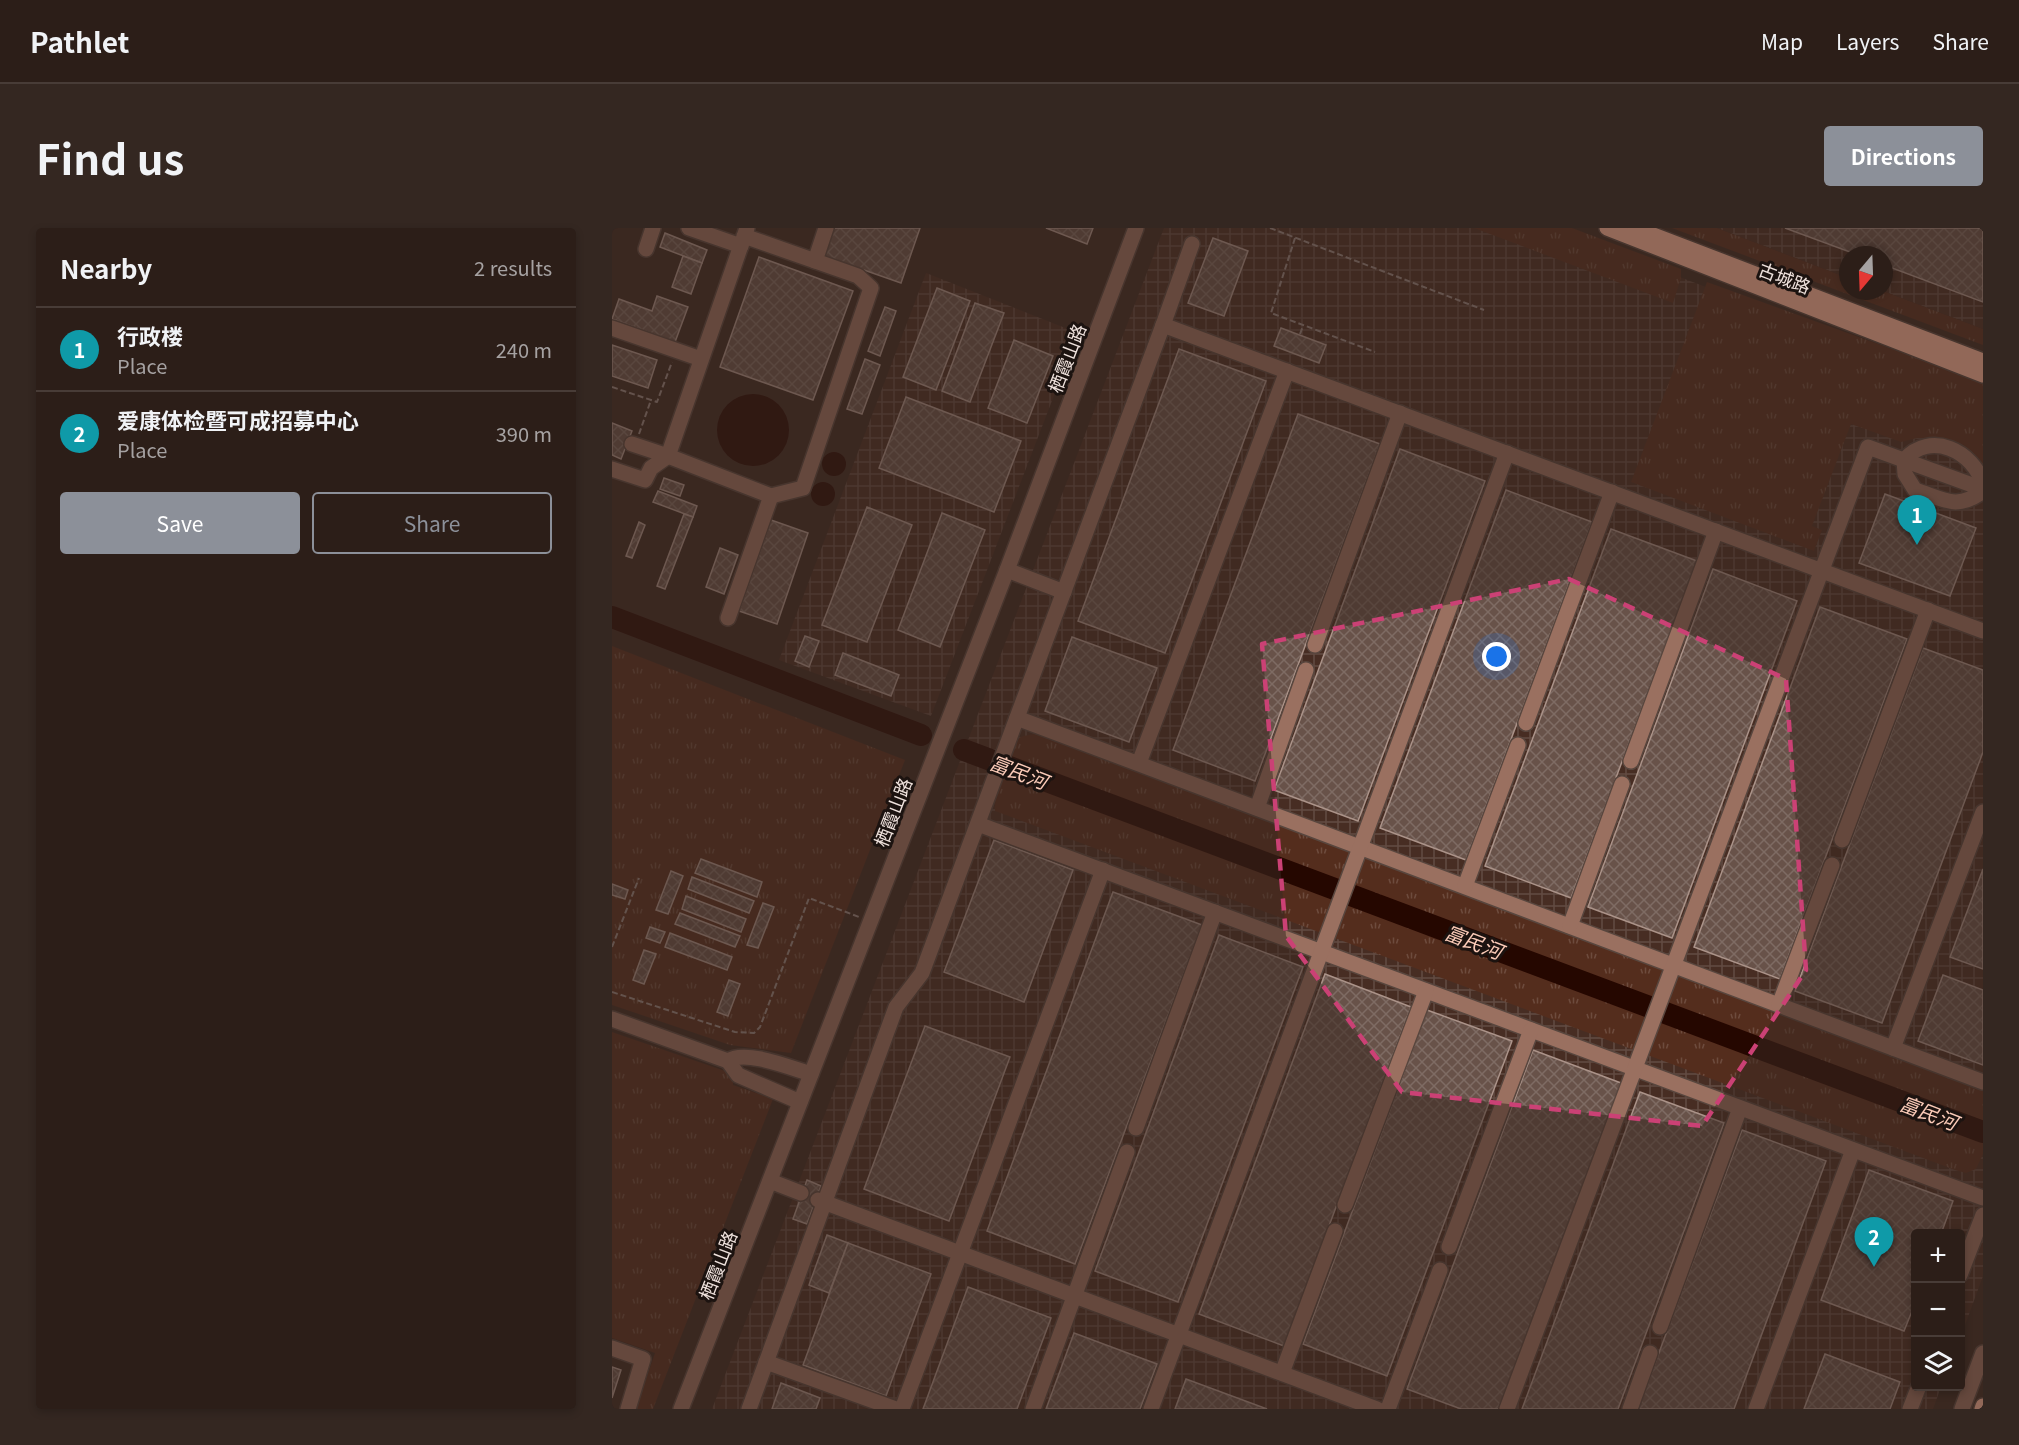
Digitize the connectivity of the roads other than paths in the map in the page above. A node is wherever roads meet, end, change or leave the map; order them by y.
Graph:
1 (653, 228) edge
2 (689, 228) edge
3 (826, 228) edge
4 (1136, 228) edge
5 (1607, 228) edge
6 (1635, 228) edge
7 (744, 237) edge
8 (1192, 244) dead end
9 (646, 249) dead end
10 (815, 261) junction
11 (1163, 325) junction
12 (612, 328) edge
13 (701, 359) junction
14 (1983, 361) edge
15 (1287, 371) junction
16 (1983, 375) edge
17 (1400, 413) junction
18 (633, 444) road end
19 (1507, 453) junction
20 (668, 456) junction
21 (1904, 460) junction
22 (612, 469) edge
23 (1983, 488) edge
24 (1612, 492) junction
25 (771, 496) junction
26 (1716, 531) junction
27 (1007, 570) junction
28 (1822, 571) junction
29 (1064, 592) junction
30 (1928, 610) junction
31 (728, 618) dead end
32 (1983, 631) edge
33 (1316, 645) dead end
34 (1306, 670) dead end
35 (1017, 718) junction
36 (1526, 723) dead end
37 (1518, 745) dead end
38 (1631, 761) dead end
39 (1139, 763) junction
40 (1622, 784) dead end
41 (1257, 808) junction
42 (1983, 812) edge
43 (978, 824) junction
44 (1842, 840) dead end
45 (1360, 847) junction
46 (1832, 866) dead end
47 (1103, 870) junction
48 (1465, 886) junction
49 (1215, 912) junction
50 (1570, 926) junction
51 (1322, 952) junction
52 (1674, 965) junction
53 (1426, 991) junction
54 (1779, 1005) junction
55 (612, 1019) edge
56 (1531, 1030) junction
57 (1893, 1048) junction
58 (728, 1061) junction
59 (1635, 1069) junction
60 (811, 1074) junction
61 (1983, 1082) edge
62 (800, 1102) junction
63 (1740, 1108) junction
64 (1136, 1128) dead end
65 (1853, 1150) junction
66 (1127, 1152) dead end
67 (770, 1182) junction
68 (801, 1193) dead end
69 (1983, 1198) edge
70 (822, 1201) junction
71 (1345, 1205) dead end
72 (1983, 1215) edge
73 (1335, 1231) dead end
74 (1449, 1247) dead end
75 (960, 1253) junction
76 (1965, 1262) edge
77 (1440, 1270) dead end
78 (1074, 1295) junction
79 (1660, 1327) dead end
80 (1179, 1335) junction
81 (612, 1348) edge
82 (1650, 1353) dead end
83 (1983, 1353) edge
84 (766, 1362) junction
85 (1282, 1373) junction
86 (1972, 1380) edge
87 (1917, 1391) edge
88 (1354, 1405) edge
89 (628, 1409) edge
90 (681, 1409) edge
91 (749, 1409) edge
92 (896, 1409) edge
93 (902, 1409) edge
94 (1033, 1409) edge
95 (1151, 1409) edge
96 (1377, 1409) edge
97 (1388, 1409) edge
98 (1507, 1409) edge
99 (1629, 1409) edge
100 (1756, 1409) edge
101 (1910, 1409) edge
102 (1962, 1409) edge

1 - 9 street
2 - 7 street
3 - 10 street
4 - 27 street, 栖霞山路
5 - 16 main road, 古城路
6 - 14 main road, 古城路
7 - 10 street
7 - 13 street
8 - 11 street
10 - 25 street
11 - 15 street
11 - 29 street
12 - 13 street
13 - 20 street
15 - 17 street
15 - 39 street
17 - 19 street
17 - 33 street
18 - 20 street
19 - 24 street
19 - 45 street
20 - 22 street
20 - 25 street
21 - 23 street
21 - 23 street
21 - 23 street
21 - 28 street
24 - 26 street
24 - 36 street
25 - 31 street
26 - 28 street
26 - 38 street
27 - 29 street
27 - 60 street, 栖霞山路
28 - 30 street
28 - 52 street
29 - 35 street
30 - 32 street
30 - 44 street
34 - 41 street
35 - 39 street
35 - 43 street
37 - 48 street
39 - 41 street
40 - 50 street
41 - 45 street
42 - 57 street
43 - 47 street
43 - 70 street
45 - 48 street
45 - 51 street
46 - 54 street
47 - 49 street
47 - 75 street
48 - 50 street
49 - 51 street
49 - 64 street
50 - 52 street
51 - 53 street
51 - 80 street
52 - 54 street
52 - 59 street
53 - 56 street
53 - 71 street
54 - 57 street
55 - 58 street
56 - 59 street
56 - 74 street
57 - 61 street
58 - 60 street
58 - 62 street
59 - 63 street
59 - 98 street
60 - 62 street, 栖霞山路
62 - 67 street, 栖霞山路
63 - 65 street
63 - 79 street
65 - 69 street
65 - 100 street
66 - 78 street
67 - 68 street
67 - 90 street, 栖霞山路
70 - 75 street
70 - 84 street
72 - 76 street
73 - 85 street
75 - 78 street
75 - 93 street
77 - 97 street
78 - 80 street
78 - 94 street
80 - 85 street
80 - 95 street
81 - 89 street
82 - 99 street
83 - 86 street
84 - 91 street
84 - 92 street
85 - 88 street
86 - 102 street
87 - 101 street
88 - 96 street

